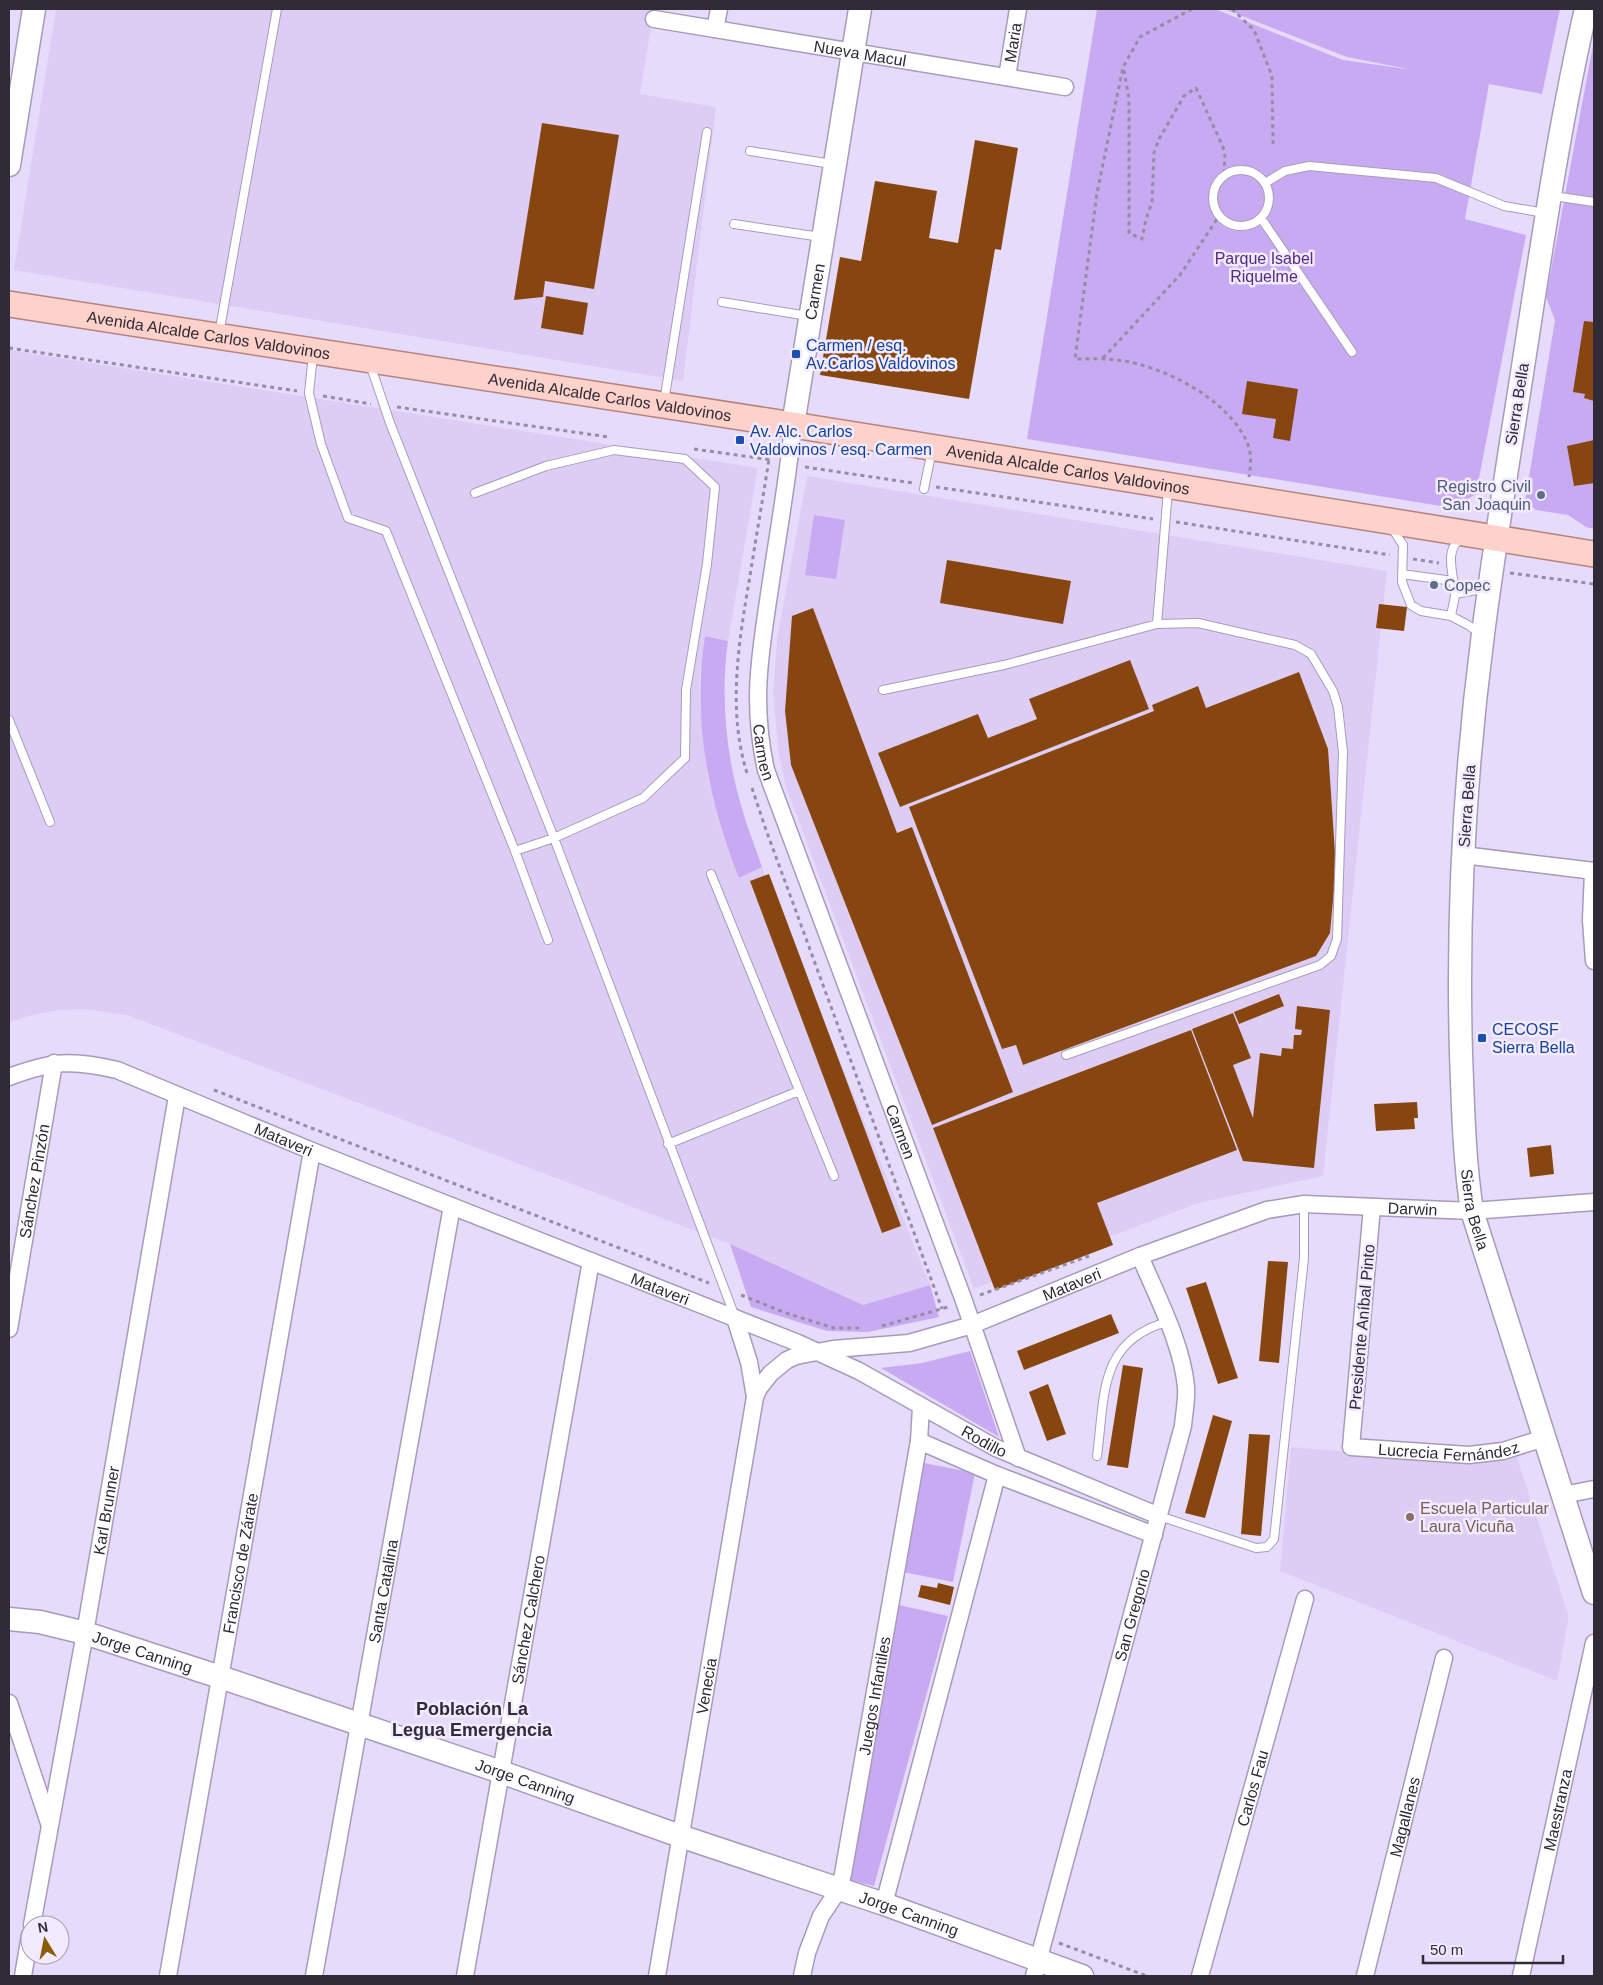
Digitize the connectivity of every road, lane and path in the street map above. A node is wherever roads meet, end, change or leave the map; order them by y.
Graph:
1 (34, 9) edge
2 (277, 9) edge
3 (718, 9) edge
4 (860, 9) edge
5 (1018, 9) edge
6 (1192, 9) edge
7 (1232, 9) edge
8 (1586, 9) edge
9 (654, 19) dead end
10 (715, 29) junction
11 (853, 52) junction
12 (1123, 67) junction
13 (1007, 77) junction
14 (1065, 87) dead end
15 (707, 132) dead end
16 (1273, 144) dead end
17 (750, 151) dead end
18 (835, 164) junction
19 (9, 165) edge
20 (1224, 175) junction
21 (1265, 183) junction
22 (1594, 202) edge
23 (1549, 205) junction
24 (1219, 216) junction
25 (1261, 218) junction
26 (734, 224) dead end
27 (823, 238) junction
28 (722, 302) dead end
29 (9, 304) edge
30 (810, 316) junction
31 (219, 336) junction
32 (314, 351) junction
33 (1352, 352) dead end
34 (1102, 359) junction
35 (369, 360) junction
36 (664, 405) junction
37 (792, 425) junction
38 (932, 448) junction
39 (1169, 486) junction
40 (924, 489) dead end
41 (475, 493) dead end
42 (1246, 498) junction
43 (1388, 521) junction
44 (1468, 534) junction
45 (1497, 538) junction
46 (1594, 554) edge
47 (1402, 574) junction
48 (1453, 581) junction
49 (1489, 588) junction
50 (1455, 594) junction
51 (1451, 616) junction
52 (1157, 624) junction
53 (1482, 635) junction
54 (883, 690) dead end
55 (9, 720) edge
56 (50, 822) dead end
57 (554, 838) junction
58 (515, 851) junction
59 (1463, 855) junction
60 (1593, 871) edge
61 (712, 874) dead end
62 (548, 940) dead end
63 (1594, 961) edge
64 (1066, 1055) dead end
65 (54, 1063) junction
66 (9, 1077) edge
67 (209, 1088) dead end
68 (799, 1092) junction
69 (177, 1096) junction
70 (668, 1144) junction
71 (312, 1151) junction
72 (834, 1176) dead end
73 (1594, 1202) edge
74 (1312, 1205) junction
75 (452, 1206) junction
76 (1372, 1207) junction
77 (1472, 1211) junction
78 (1092, 1255) dead end
79 (1140, 1256) junction
80 (591, 1261) junction
81 (723, 1288) junction
82 (964, 1301) junction
83 (735, 1318) junction
84 (1167, 1322) junction
85 (972, 1325) junction
86 (868, 1328) dead end
87 (877, 1328) dead end
88 (9, 1329) edge
89 (816, 1352) junction
90 (755, 1397) junction
91 (921, 1407) junction
92 (1544, 1438) junction
93 (919, 1440) junction
94 (1351, 1447) joint
95 (1097, 1456) dead end
96 (1018, 1458) junction
97 (997, 1475) junction
98 (1594, 1489) edge
99 (1563, 1495) junction
100 (1158, 1516) junction
101 (1154, 1535) junction
102 (1594, 1593) edge
103 (1305, 1599) dead end
104 (9, 1619) edge
105 (85, 1633) junction
106 (1594, 1643) edge
107 (1444, 1658) dead end
108 (220, 1677) junction
109 (1590, 1686) edge
110 (9, 1703) edge
111 (359, 1724) junction
112 (501, 1772) junction
113 (50, 1825) junction
114 (680, 1836) junction
115 (839, 1889) junction
116 (884, 1904) junction
117 (34, 1915) edge
118 (1036, 1968) edge
119 (168, 1976) edge
120 (314, 1976) edge
121 (466, 1976) edge
122 (657, 1976) edge
123 (802, 1976) edge
124 (1082, 1976) edge
125 (1200, 1976) edge
126 (1365, 1976) edge
127 (1521, 1976) edge

1 - 19 street
2 - 31 lane
3 - 10 street
4 - 11 street, Carmen
5 - 13 street, Maria
6 - 12 path
7 - 16 path
8 - 23 street, Sierra Bella
9 - 10 street, Nueva Macul
10 - 11 street, Nueva Macul
11 - 13 street, Nueva Macul
11 - 18 street, Carmen
12 - 20 path
12 - 34 path
13 - 14 street, Nueva Macul
15 - 36 lane
17 - 18 lane
18 - 27 street, Carmen
20 - 21 lane
20 - 24 lane
21 - 23 lane
21 - 25 lane
22 - 23 lane
23 - 45 street, Sierra Bella
24 - 25 lane
24 - 34 path
25 - 33 lane
26 - 27 lane
27 - 30 street, Carmen
28 - 30 lane
29 - 31 main road, Avenida Alcalde Carlos Valdovinos
30 - 37 street, Carmen
31 - 32 main road, Avenida Alcalde Carlos Valdovinos
32 - 35 main road, Avenida Alcalde Carlos Valdovinos
32 - 58 lane
34 - 42 path
35 - 36 main road, Avenida Alcalde Carlos Valdovinos
35 - 57 lane
36 - 37 main road, Avenida Alcalde Carlos Valdovinos
37 - 38 main road, Avenida Alcalde Carlos Valdovinos
37 - 82 street, Carmen
38 - 39 main road, Avenida Alcalde Carlos Valdovinos
38 - 40 lane
39 - 42 main road, Avenida Alcalde Carlos Valdovinos
39 - 52 lane
41 - 57 lane
42 - 43 main road, Avenida Alcalde Carlos Valdovinos
43 - 44 main road, Avenida Alcalde Carlos Valdovinos
43 - 47 lane
44 - 45 main road, Avenida Alcalde Carlos Valdovinos
44 - 48 lane
45 - 46 main road, Avenida Alcalde Carlos Valdovinos
45 - 49 street, Sierra Bella
47 - 48 lane
47 - 51 lane
48 - 50 lane
49 - 50 lane
49 - 53 street, Sierra Bella
50 - 51 lane
51 - 53 lane
52 - 54 lane
52 - 64 lane
53 - 59 street, Sierra Bella
55 - 56 lane
57 - 58 lane
57 - 70 lane
58 - 62 lane
59 - 60 street
59 - 77 street, Sierra Bella
60 - 63 street
61 - 68 lane
65 - 66 street, Mataveri
65 - 69 street, Mataveri
65 - 88 street, Sánchez Pinzón
67 - 81 path
68 - 70 lane
68 - 72 lane
69 - 71 street, Mataveri
69 - 105 street, Karl Brunner
70 - 81 lane
71 - 75 street, Mataveri
71 - 108 street, Francisco de Zárate
73 - 77 street, Darwin
74 - 76 street, Darwin
74 - 79 street, Mataveri
74 - 100 lane
75 - 80 street, Mataveri
75 - 111 street, Santa Catalina
76 - 77 street, Darwin
76 - 94 street, Presidente Aníbal Pinto
77 - 92 street, Sierra Bella
78 - 82 path
79 - 84 street, San Gregorio
79 - 85 street, Mataveri
80 - 83 street, Mataveri
80 - 112 street, Sánchez Calchero
81 - 83 lane
81 - 86 path
82 - 85 street, Carmen
82 - 87 path
83 - 89 street, Mataveri
83 - 90 street, Venecia
84 - 95 lane
84 - 100 street, San Gregorio
85 - 89 street, Mataveri
85 - 96 street, Carmen
89 - 90 street, Venecia
89 - 91 street, Rodillo
90 - 114 street, Venecia
91 - 93 street, Juegos Infantiles
91 - 96 street, Rodillo
92 - 94 street, Lucrecia Fernández
92 - 99 street, Sierra Bella
93 - 97 street, Rodillo
93 - 115 street, Juegos Infantiles
96 - 100 street, Rodillo
97 - 101 street, Rodillo
97 - 116 street
98 - 99 street
99 - 102 street, Sierra Bella
100 - 101 street, San Gregorio
101 - 118 street, San Gregorio
103 - 125 street, Carlos Fau
104 - 105 street, Jorge Canning
105 - 108 street, Jorge Canning
105 - 113 street, Karl Brunner
106 - 109 street, Maestranza
107 - 126 street, Magallanes
108 - 111 street, Jorge Canning
108 - 119 street, Francisco de Zárate
109 - 127 street, Maestranza
110 - 113 street
111 - 112 street, Jorge Canning
111 - 120 street, Santa Catalina
112 - 114 street, Jorge Canning
112 - 121 street, Sánchez Calchero
113 - 117 street, Karl Brunner
114 - 115 street, Jorge Canning
114 - 122 street, Venecia
115 - 116 street, Jorge Canning
115 - 123 street, Juegos Infantiles
116 - 118 street, Jorge Canning
118 - 124 street, Jorge Canning

